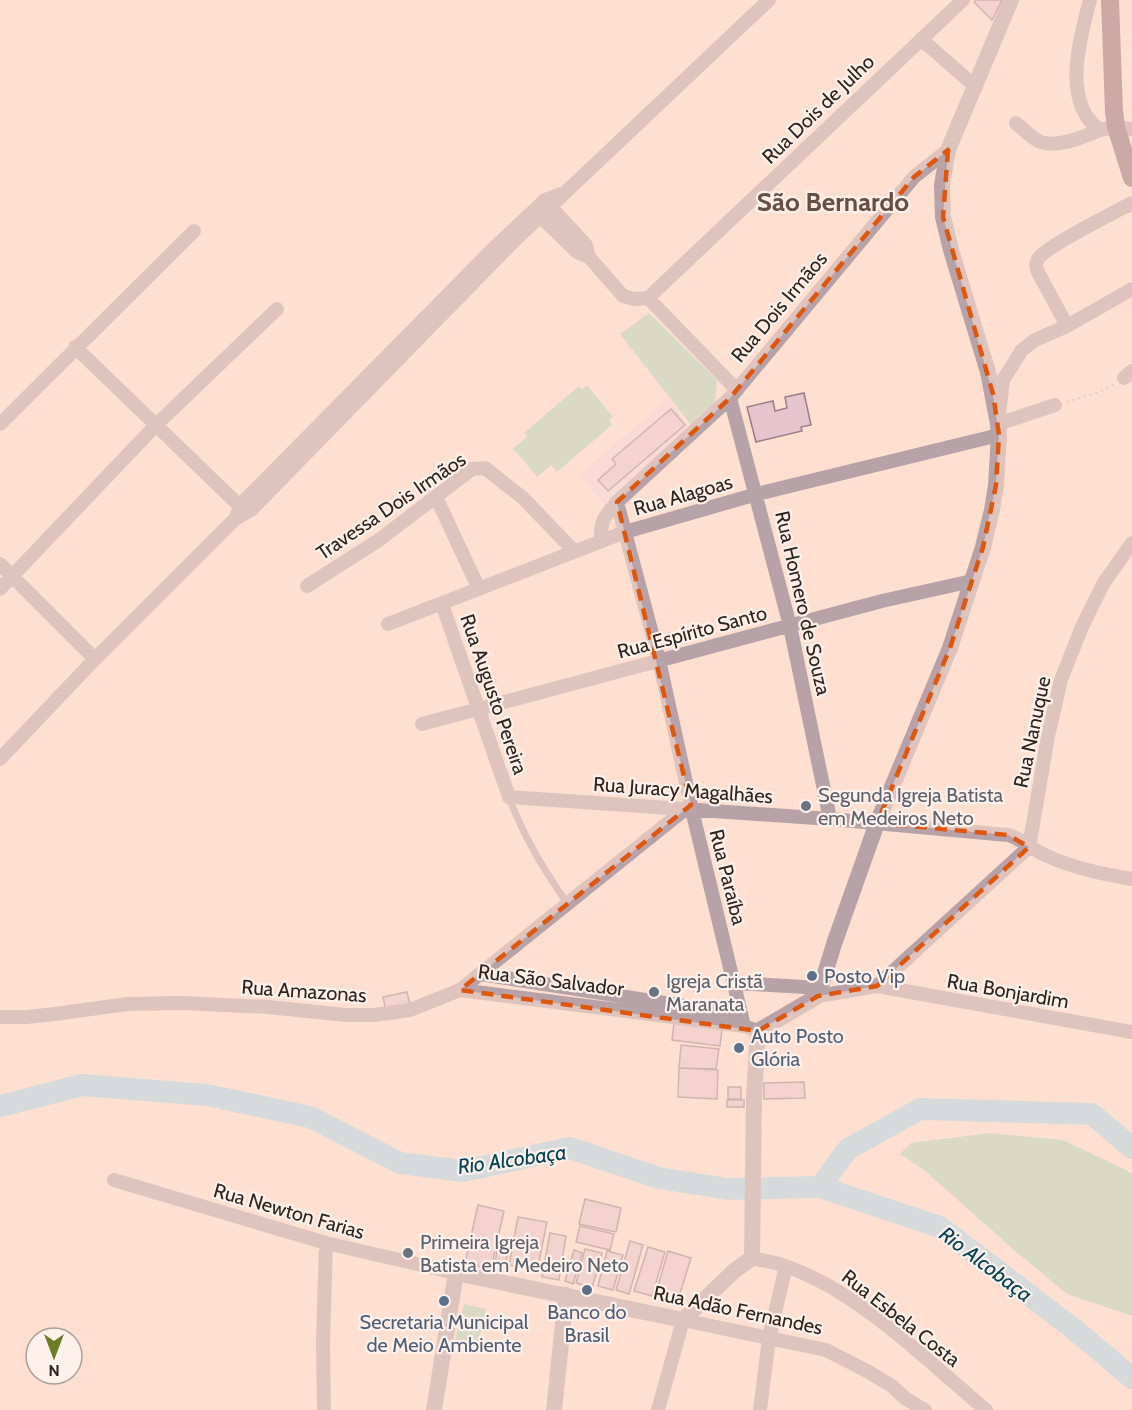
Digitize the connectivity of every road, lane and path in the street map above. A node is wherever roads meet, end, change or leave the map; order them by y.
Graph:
1 (769, 0) edge
2 (963, 0) edge
3 (1011, 0) edge
4 (1090, 0) edge
5 (1110, 0) edge
6 (921, 39) junction
7 (976, 87) junction
8 (1016, 123) dead end
9 (1116, 128) edge
10 (948, 150) junction
11 (1132, 178) edge
12 (1132, 203) edge
13 (542, 209) junction
14 (194, 231) dead end
15 (1132, 289) edge
16 (648, 297) junction
17 (277, 309) dead end
18 (1067, 326) junction
19 (75, 347) junction
20 (1128, 374) edge
21 (734, 394) junction
22 (1055, 405) joint
23 (0, 424) edge
24 (155, 426) junction
25 (999, 430) junction
26 (757, 494) junction
27 (436, 497) junction
28 (617, 502) junction
29 (241, 513) junction
30 (625, 532) junction
31 (601, 541) junction
32 (1132, 543) edge
33 (574, 551) junction
34 (0, 564) edge
35 (12, 577) junction
36 (972, 580) junction
37 (307, 586) dead end
38 (0, 589) edge
39 (479, 589) junction
40 (442, 604) junction
41 (388, 624) dead end
42 (790, 626) junction
43 (95, 659) junction
44 (659, 660) junction
45 (479, 708) junction
46 (422, 724) dead end
47 (0, 759) edge
48 (509, 797) junction
49 (688, 810) junction
50 (830, 819) junction
51 (878, 823) junction
52 (1029, 847) junction
53 (1132, 879) edge
54 (567, 903) junction
55 (480, 974) junction
56 (735, 982) junction
57 (878, 986) junction
58 (460, 990) junction
59 (820, 992) junction
60 (0, 1017) edge
61 (748, 1024) junction
62 (1132, 1032) edge
63 (114, 1180) dead end
64 (326, 1243) junction
65 (752, 1258) junction
66 (786, 1266) junction
67 (456, 1273) junction
68 (566, 1295) junction
69 (683, 1320) junction
70 (769, 1338) junction
71 (324, 1410) edge
72 (434, 1410) edge
73 (554, 1410) edge
74 (658, 1410) edge
75 (760, 1410) edge
76 (926, 1410) edge
77 (986, 1410) edge

1 - 13 street
2 - 6 street, Rua Dois de Julho
3 - 7 street, Rua Dois Irmãos
4 - 9 street
5 - 9 main road
6 - 7 street
6 - 16 street, Rua Dois de Julho
7 - 10 street, Rua Dois Irmãos
8 - 9 street
9 - 11 main road
10 - 21 street, Rua Dois Irmãos
10 - 25 street
12 - 18 street
13 - 16 street
13 - 29 street
14 - 19 street
15 - 18 street
16 - 21 street, Rua Homero de Souza
17 - 24 street
18 - 25 street
19 - 23 street
19 - 24 street
20 - 22 path
21 - 26 street, Rua Homero de Souza
21 - 28 street, Rua Dois Irmãos
22 - 25 street, Rua Alagoas
24 - 29 street
24 - 35 street
25 - 26 street, Rua Alagoas
25 - 36 street
26 - 30 street, Rua Alagoas
26 - 42 street, Rua Homero de Souza
27 - 33 street, Travessa Dois Irmãos
27 - 37 street, Travessa Dois Irmãos
27 - 39 street
28 - 30 street, Rua Paraíba
28 - 31 street, Rua Dois Irmãos
29 - 43 street
30 - 31 street, Rua Alagoas
30 - 44 street, Rua Paraíba
31 - 33 street, Rua Alagoas
32 - 52 street, Rua Nanuque
33 - 39 street, Rua Alagoas
34 - 35 street
35 - 38 street
35 - 43 street
36 - 42 street, Rua Espírito Santo
36 - 51 street
39 - 40 street, Rua Alagoas
40 - 41 street, Rua Alagoas
40 - 45 street, Rua Augusto Pereira
42 - 44 street, Rua Espírito Santo
42 - 50 street, Rua Homero de Souza
43 - 47 street
44 - 45 street, Rua Espírito Santo
44 - 49 street, Rua Paraíba
45 - 46 street, Rua Espírito Santo
45 - 48 street, Rua Augusto Pereira
48 - 49 street, Rua Juracy Magalhães
48 - 54 lane
49 - 50 street, Rua Juracy Magalhães
49 - 54 street, Rua Amazonas
49 - 56 street, Rua Paraíba
50 - 51 street, Rua Juracy Magalhães
51 - 52 street, Rua Juracy Magalhães
51 - 59 street
52 - 53 street, Rua Juracy Magalhães
52 - 57 street
54 - 55 street, Rua Amazonas
55 - 58 street, Rua Amazonas
55 - 61 street, Rua São Salvador
56 - 59 street
56 - 61 street, Rua Paraíba
57 - 59 street
57 - 62 street, Rua Bonjardim
58 - 60 street, Rua Amazonas
58 - 61 street, Rua São Salvador
59 - 61 street
61 - 65 street
63 - 64 street, Rua Newton Farias
64 - 67 street, Rua Newton Farias
64 - 71 street
65 - 66 street, Rua Esbela Costa
65 - 69 street
66 - 70 street
66 - 77 street, Rua Esbela Costa
67 - 68 street, Rua Adão Fernandes
67 - 72 street
68 - 69 street, Rua Adão Fernandes
68 - 73 street
69 - 70 street, Rua Adão Fernandes
69 - 74 street
70 - 75 street
70 - 76 street, Rua Adão Fernandes

